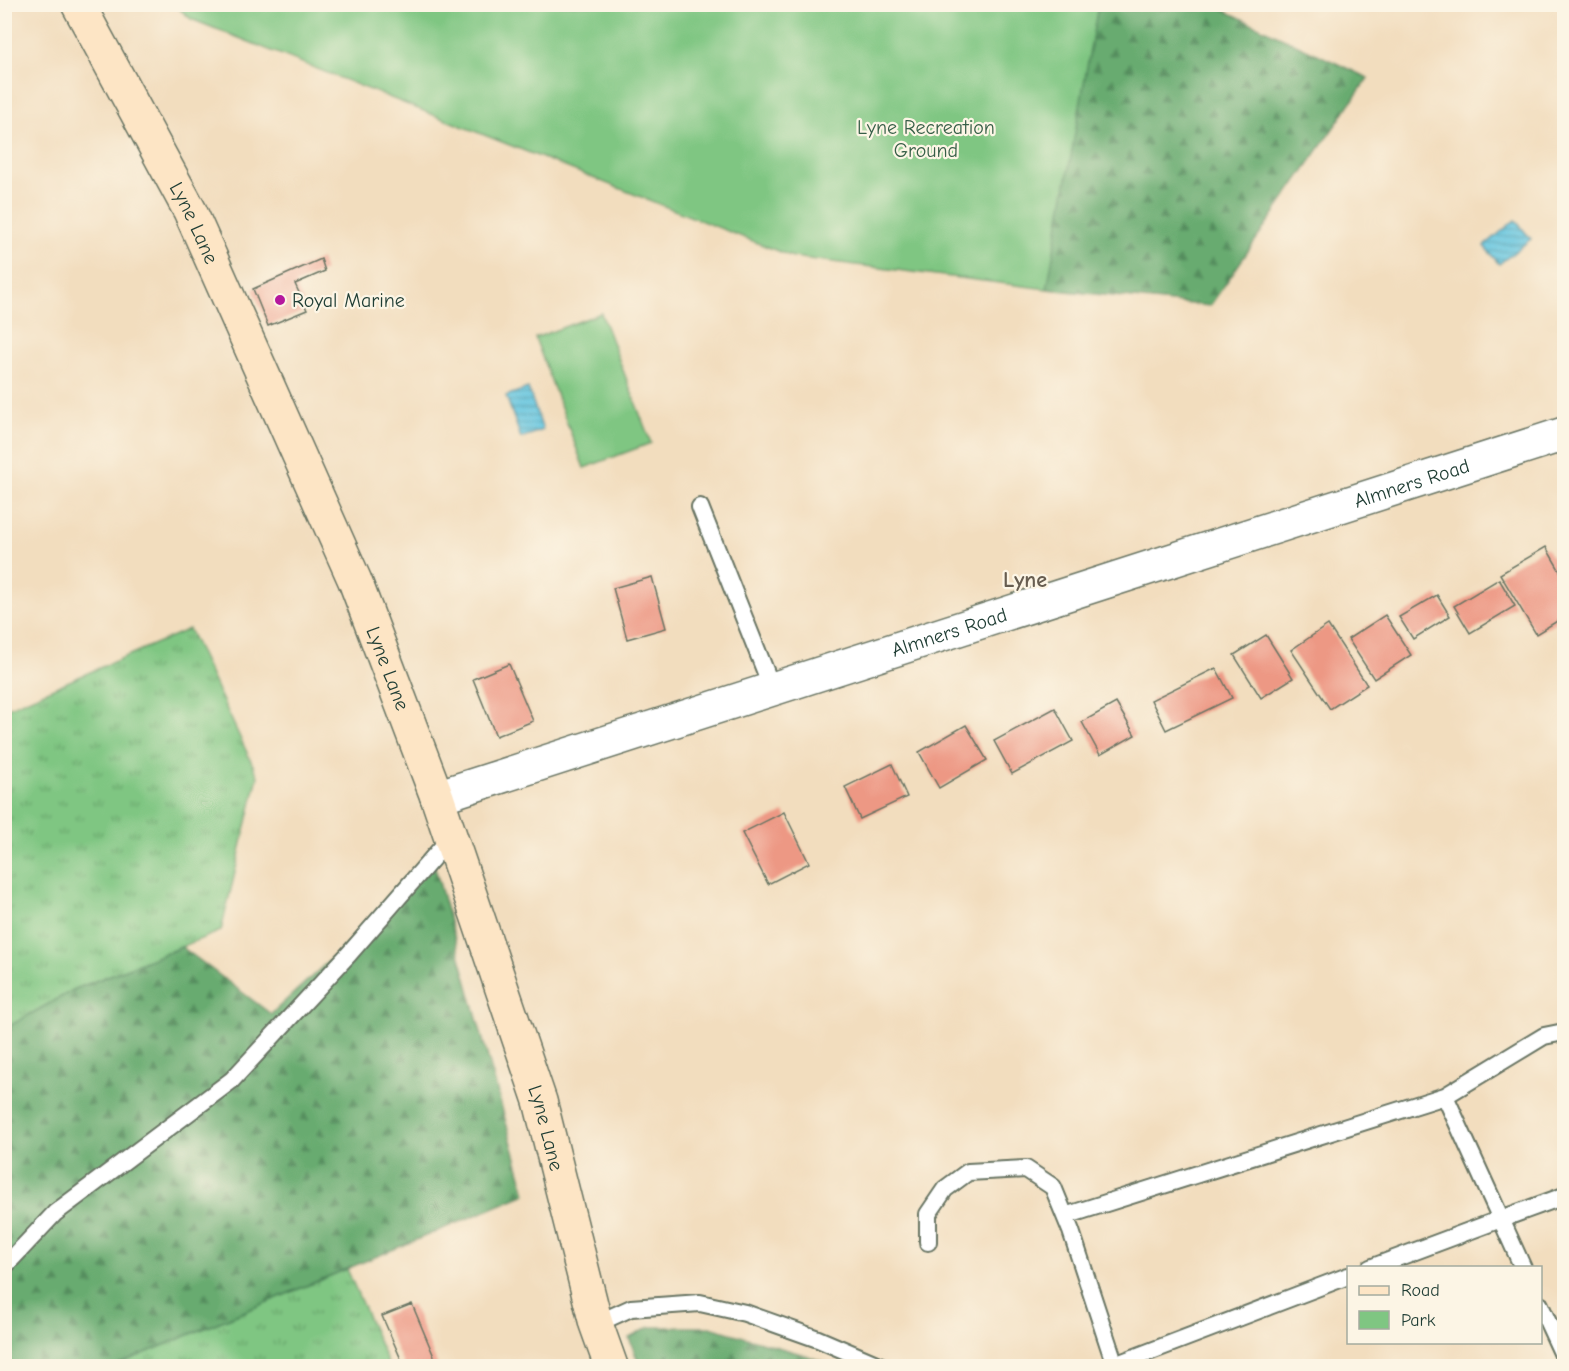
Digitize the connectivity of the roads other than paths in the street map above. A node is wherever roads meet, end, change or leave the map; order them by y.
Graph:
1 (78, 4) edge
2 (1564, 434) edge
3 (700, 507) dead end
4 (772, 688) junction
5 (437, 797) junction
6 (451, 837) junction
7 (1564, 1032) edge
8 (1445, 1096) junction
9 (1564, 1196) edge
10 (1065, 1216) junction
11 (1501, 1219) junction
12 (928, 1242) dead end
13 (1375, 1266) edge
14 (1522, 1266) edge
15 (4, 1267) edge
16 (1347, 1276) edge
17 (1542, 1309) edge
18 (596, 1324) junction
19 (1564, 1357) edge
20 (611, 1366) edge
21 (881, 1366) edge
22 (1113, 1366) edge

1 - 5 street, Lyne Lane
2 - 4 street, Almners Road
3 - 4 lane
4 - 5 street, Almners Road
5 - 6 street, Lyne Lane
6 - 15 lane
6 - 18 street, Lyne Lane
7 - 8 lane
8 - 10 lane
8 - 11 lane
9 - 11 lane
10 - 12 lane
10 - 22 lane
11 - 13 lane
11 - 14 lane
16 - 22 lane
17 - 19 lane
18 - 20 street, Lyne Lane
18 - 21 lane

